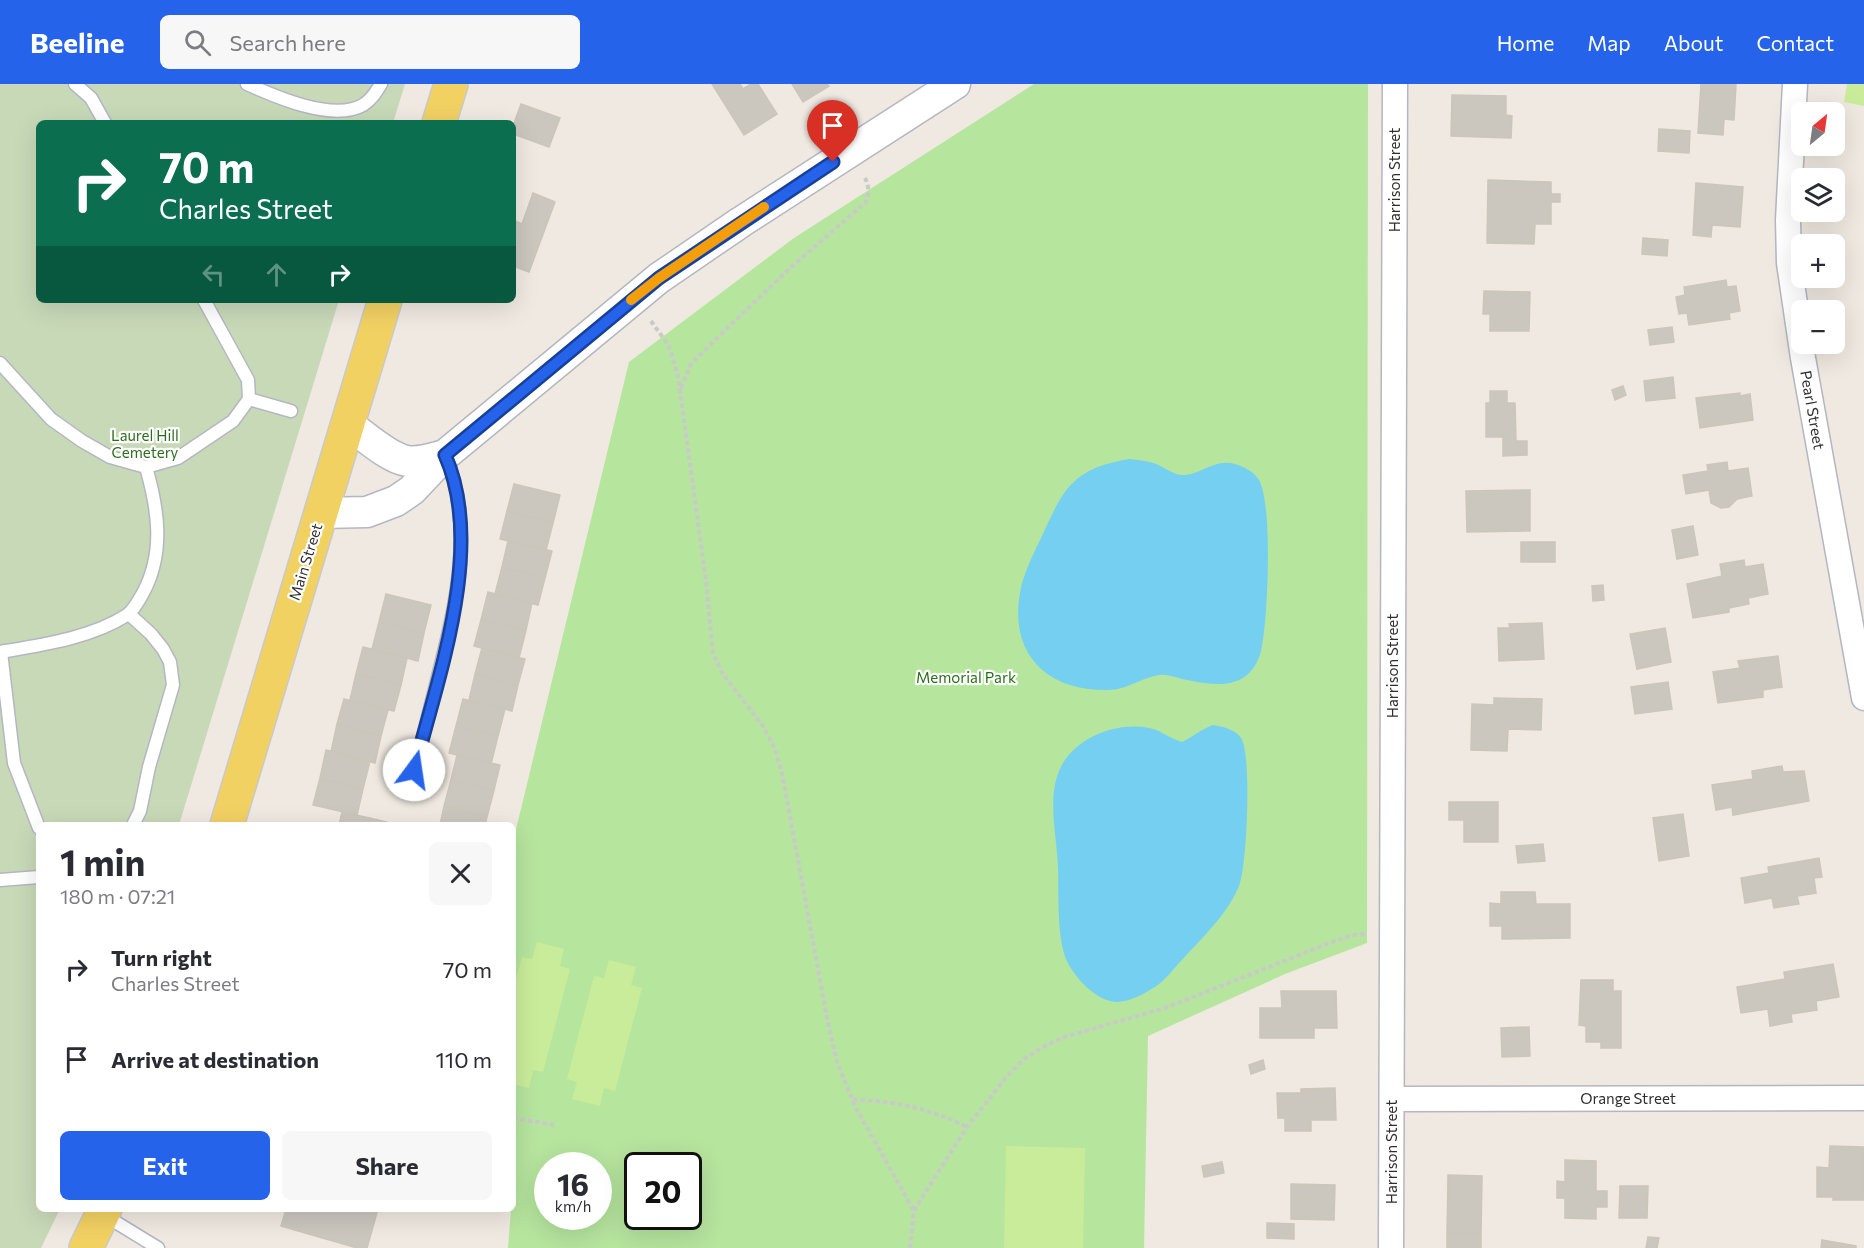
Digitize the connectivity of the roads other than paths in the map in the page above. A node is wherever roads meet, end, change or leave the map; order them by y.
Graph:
1 (75, 84) edge
2 (247, 84) edge
3 (381, 84) edge
4 (451, 84) edge
5 (956, 84) edge
6 (1395, 84) edge
7 (1795, 84) edge
8 (103, 120) edge
9 (440, 120) edge
10 (206, 303) edge
11 (384, 303) edge
12 (0, 363) edge
13 (249, 399) junction
14 (291, 411) dead end
15 (348, 424) junction
16 (436, 466) junction
17 (146, 467) junction
18 (321, 513) junction
19 (129, 614) junction
20 (1858, 629) edge
21 (0, 652) edge
22 (1864, 698) edge
23 (409, 792) dead end
24 (37, 822) edge
25 (134, 822) edge
26 (228, 822) edge
27 (36, 877) edge
28 (0, 880) edge
29 (1864, 1098) edge
30 (1392, 1099) junction
31 (104, 1212) edge
32 (153, 1247) edge
33 (86, 1248) edge
34 (1391, 1248) edge

1 - 8 lane
2 - 3 lane
4 - 9 main road
5 - 16 street
6 - 30 street, Harrison Street
7 - 20 street, Pearl Street
10 - 13 lane
11 - 15 main road, Main Street
12 - 17 lane
13 - 14 lane
13 - 17 lane
15 - 16 street
15 - 18 main road, Main Street
16 - 18 street
16 - 23 lane
17 - 19 lane
18 - 26 main road, Main Street
19 - 21 lane
19 - 25 lane
20 - 22 street, Pearl Street
21 - 24 lane
27 - 28 lane
29 - 30 street, Orange Street
30 - 34 street, Harrison Street
31 - 32 lane
31 - 33 main road

